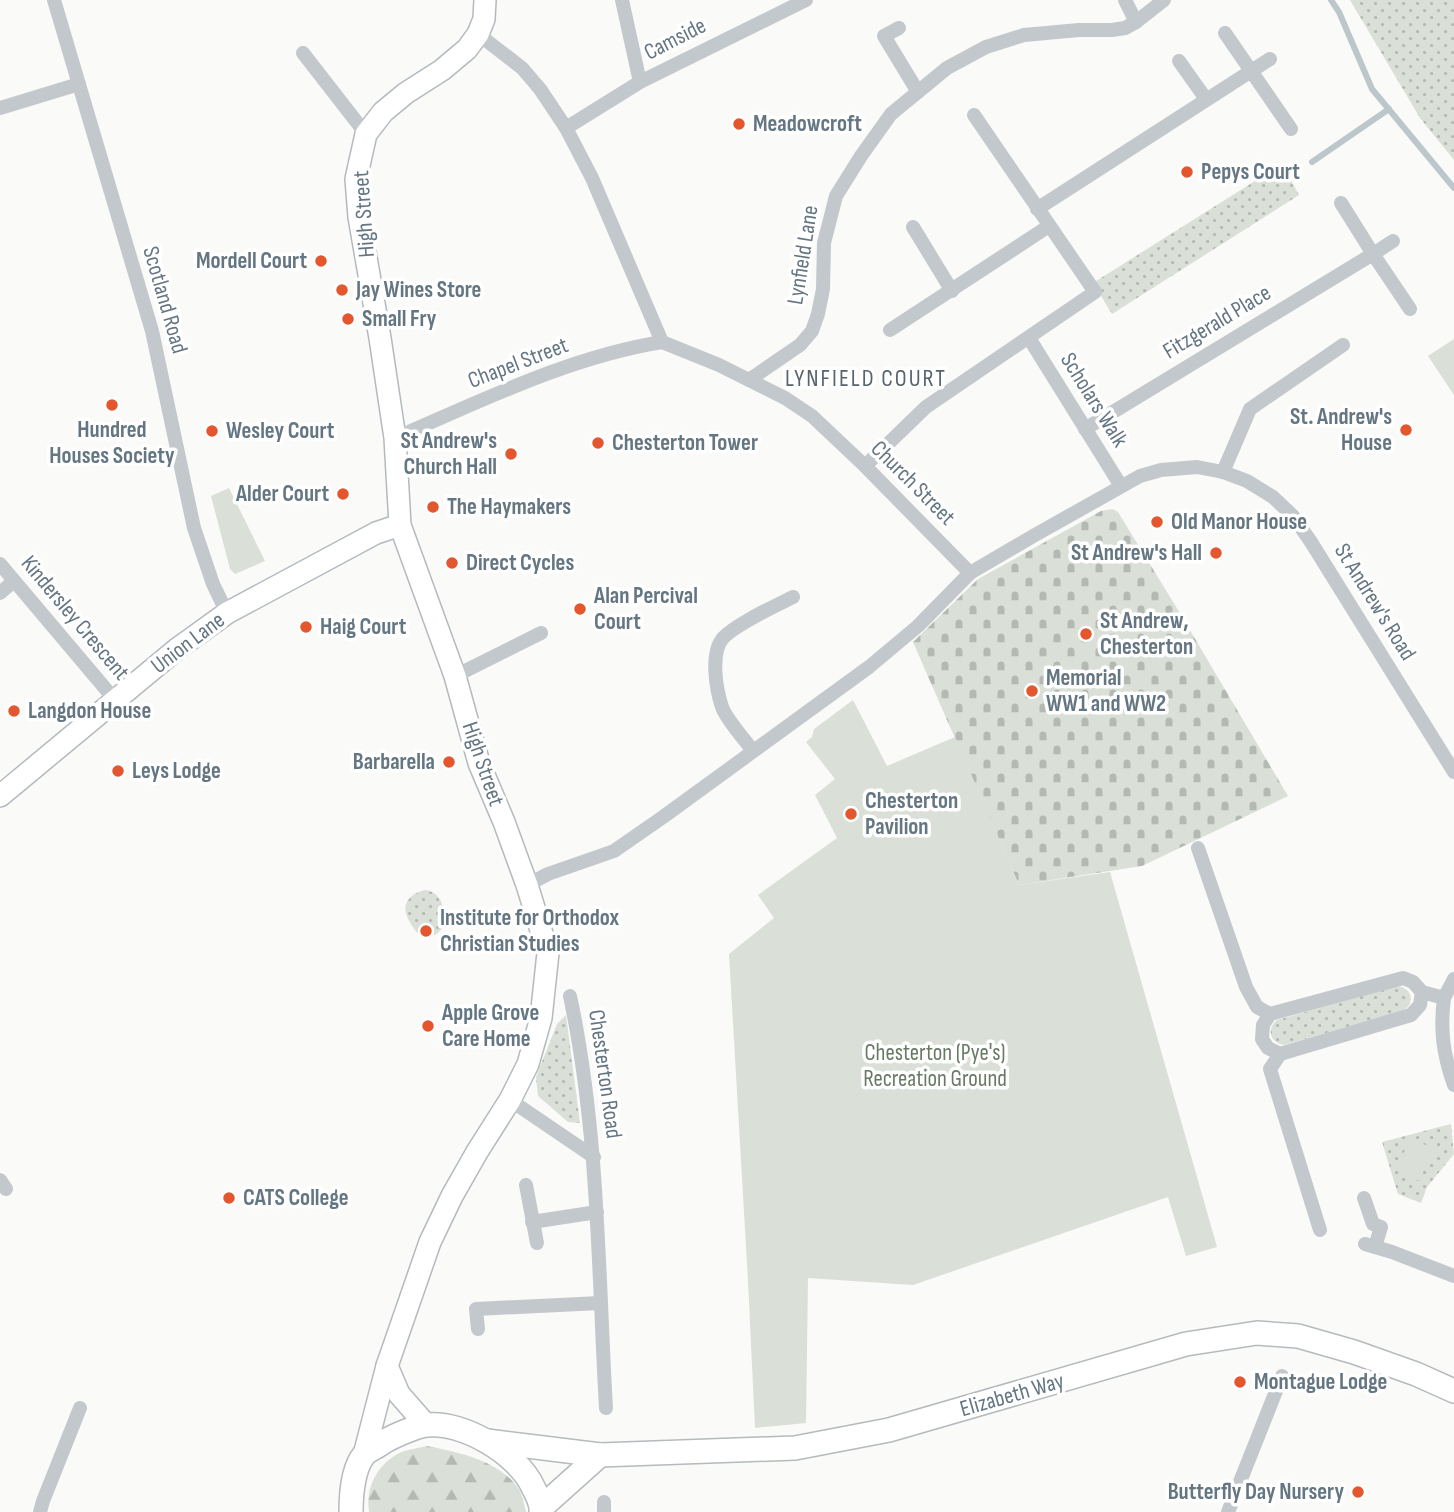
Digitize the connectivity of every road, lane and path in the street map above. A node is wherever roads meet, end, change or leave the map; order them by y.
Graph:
1 (54, 0) edge
2 (485, 0) edge
3 (622, 0) edge
4 (806, 0) edge
5 (1125, 0) edge
6 (1164, 0) edge
7 (1136, 22) junction
8 (899, 28) dead end
9 (1224, 33) dead end
10 (478, 34) junction
11 (303, 54) dead end
12 (1270, 58) dead end
13 (1180, 61) dead end
14 (1251, 71) junction
15 (640, 82) junction
16 (79, 84) junction
17 (918, 92) junction
18 (1206, 99) junction
19 (0, 108) edge
20 (974, 115) dead end
21 (566, 128) junction
22 (1291, 129) dead end
23 (366, 134) junction
24 (1341, 203) dead end
25 (1037, 209) junction
26 (1049, 226) junction
27 (913, 228) dead end
28 (1394, 241) dead end
29 (1373, 254) junction
30 (952, 291) junction
31 (1410, 309) dead end
32 (890, 330) dead end
33 (1029, 338) junction
34 (662, 342) junction
35 (1343, 345) dead end
36 (749, 380) junction
37 (1086, 429) junction
38 (395, 438) junction
39 (865, 466) junction
40 (1223, 472) junction
41 (1121, 486) junction
42 (400, 524) junction
43 (0, 565) edge
44 (971, 573) junction
45 (14, 581) junction
46 (0, 593) edge
47 (793, 597) dead end
48 (227, 613) junction
49 (541, 633) dead end
50 (455, 676) junction
51 (115, 700) junction
52 (753, 751) junction
53 (1454, 772) edge
54 (0, 796) edge
55 (1198, 848) dead end
56 (527, 885) junction
57 (1454, 979) edge
58 (1422, 992) junction
59 (570, 996) dead end
60 (1444, 998) junction
61 (1270, 1014) junction
62 (1279, 1054) junction
63 (1454, 1085) edge
64 (510, 1100) junction
65 (594, 1157) junction
66 (526, 1185) dead end
67 (1364, 1198) dead end
68 (597, 1212) junction
69 (532, 1222) junction
70 (1320, 1230) dead end
71 (537, 1243) dead end
72 (1454, 1276) edge
73 (600, 1303) junction
74 (478, 1329) dead end
75 (387, 1366) junction
76 (1416, 1374) junction
77 (1282, 1376) dead end
78 (1454, 1382) edge
79 (1454, 1391) edge
80 (79, 1408) dead end
81 (606, 1408) dead end
82 (426, 1425) junction
83 (487, 1441) junction
84 (364, 1455) junction
85 (600, 1455) junction
86 (351, 1506) edge
87 (541, 1509) edge
88 (40, 1512) edge
89 (329, 1512) edge
90 (1228, 1512) edge

1 - 16 street, Scotland Road
2 - 10 street
3 - 15 street, Camside
4 - 15 street, Camside
5 - 7 street
6 - 7 street, Lynfield Lane
7 - 17 street, Lynfield Lane
8 - 17 street
9 - 14 street
10 - 21 street
10 - 23 street, High Street
11 - 23 street
12 - 14 street
13 - 18 street
14 - 18 street
14 - 22 street
15 - 21 street, Camside
16 - 19 street
16 - 48 street, Scotland Road
17 - 36 street, Lynfield Lane
18 - 25 street
20 - 25 street
21 - 34 street
23 - 38 street, High Street
24 - 29 street
25 - 26 street
26 - 30 street
26 - 33 street
27 - 30 street
28 - 29 street, Fitzgerald Place
29 - 31 street
29 - 37 street, Fitzgerald Place
30 - 32 street
33 - 37 street, Scholars Walk
33 - 39 street
34 - 36 street, Church Street
34 - 38 street, Chapel Street
35 - 40 street
36 - 39 street, Church Street
37 - 41 street, Scholars Walk
38 - 42 street, High Street
39 - 44 street, Church Street
40 - 41 street, St Andrew's Road
40 - 53 street, St Andrew's Road
41 - 44 street, St Andrew's Road
42 - 48 street, Union Lane
42 - 50 street, High Street
43 - 45 street, Kindersley Crescent
44 - 52 street
45 - 46 street
45 - 51 street, Kindersley Crescent
47 - 52 street
48 - 51 street, Union Lane
49 - 50 street
50 - 56 street, High Street
51 - 54 street, Union Lane
52 - 56 street
55 - 61 street
56 - 64 street, High Street
57 - 60 street
58 - 60 street
58 - 61 street
58 - 62 street
59 - 65 street, Chesterton Road
60 - 63 street
61 - 62 street
62 - 70 street
64 - 65 street, Chesterton Road
64 - 75 street, High Street
65 - 68 street, Chesterton Road
66 - 69 street
67 - 72 street
68 - 69 street
68 - 73 street, Chesterton Road
69 - 71 street
73 - 74 street
73 - 81 street, Chesterton Road
75 - 82 street
75 - 84 street, High Street
76 - 78 main road, Elizabeth Way
76 - 79 main road, Elizabeth Way
76 - 85 main road, Elizabeth Way
77 - 90 street
80 - 88 street
82 - 83 main road
82 - 84 main road
83 - 85 main road, Elizabeth Way
83 - 87 main road
84 - 86 main road
85 - 87 main road
86 - 89 main road

